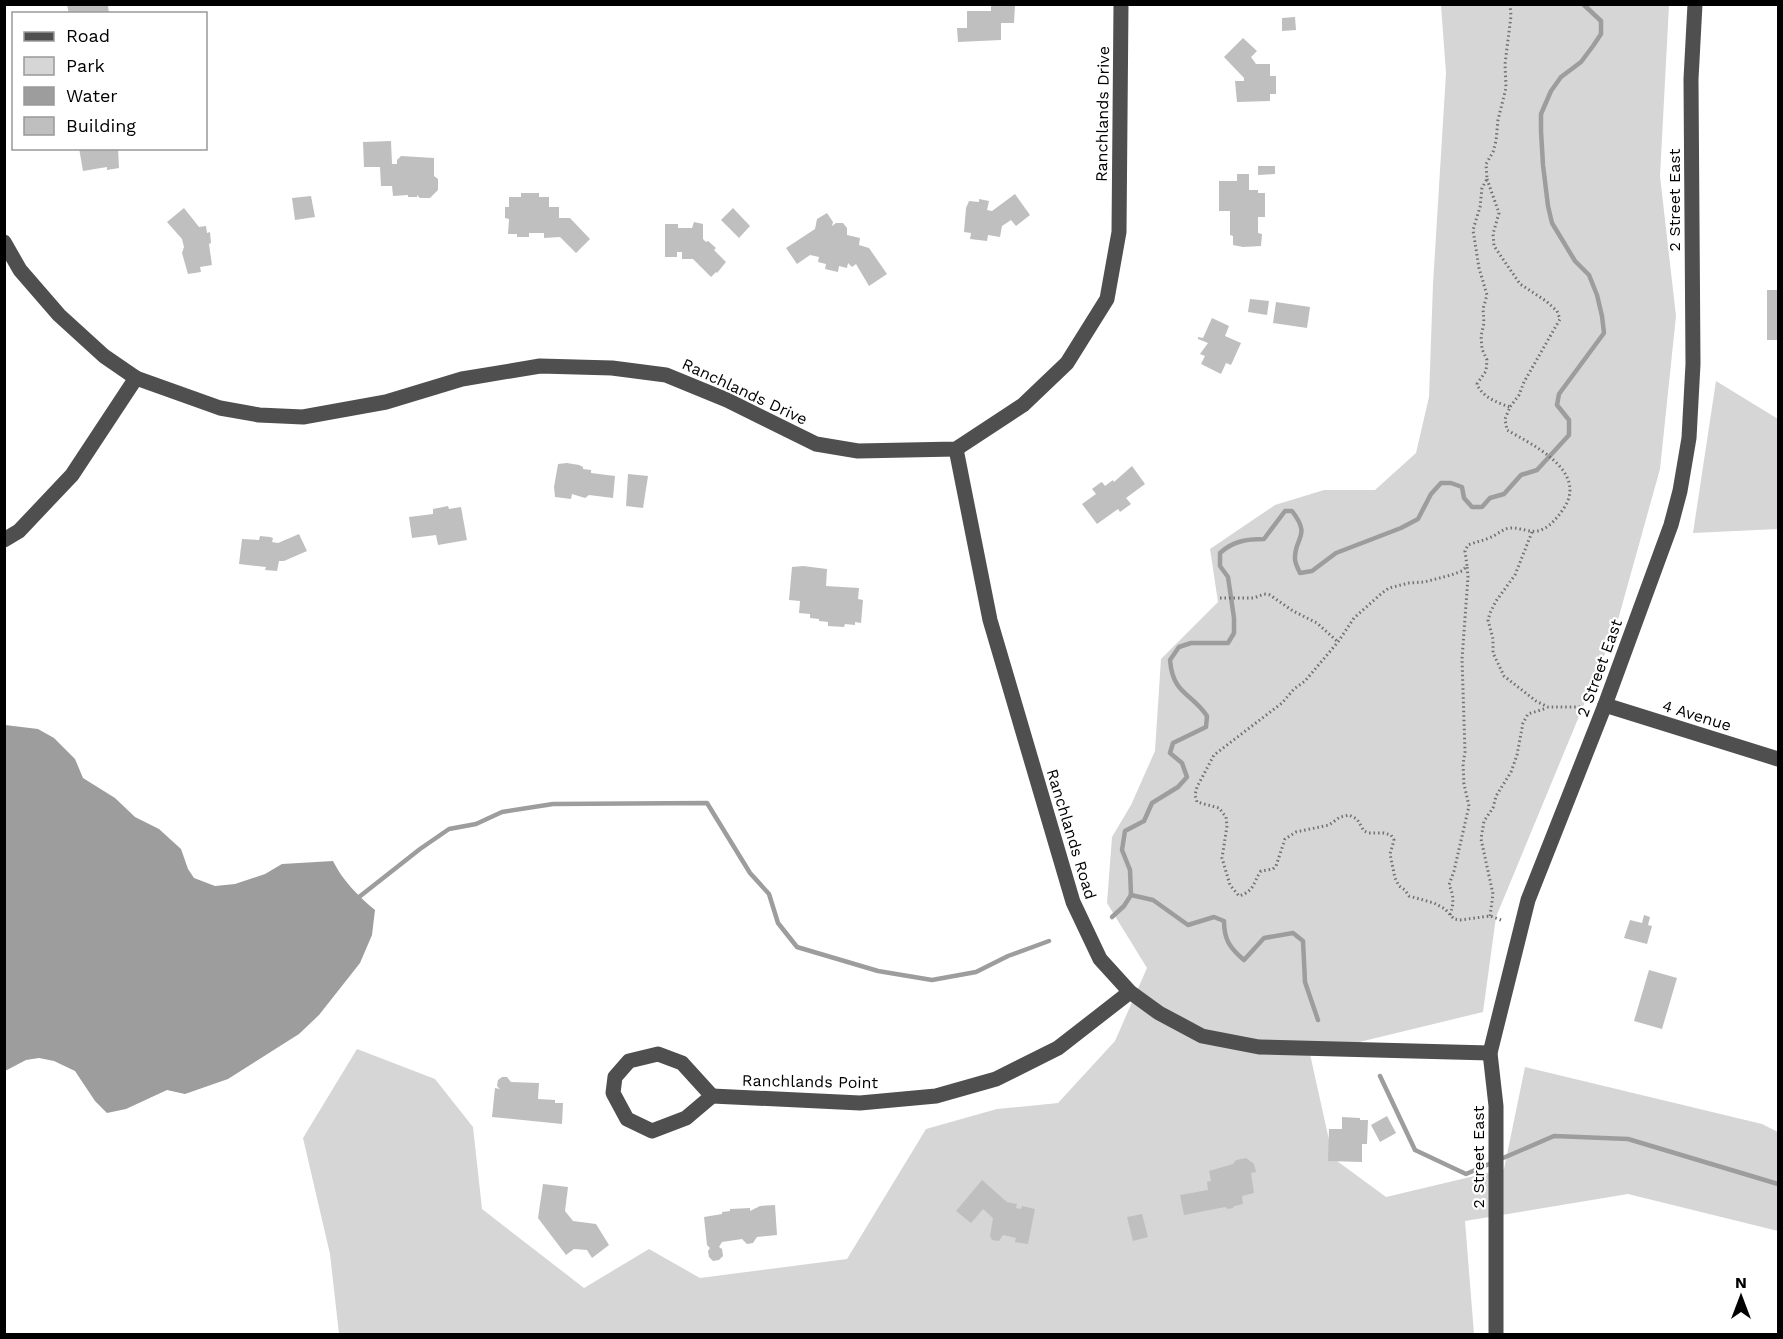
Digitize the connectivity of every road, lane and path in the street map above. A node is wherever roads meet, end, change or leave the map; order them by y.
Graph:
1 (1121, 4) edge
2 (1510, 4) edge
3 (1695, 4) edge
4 (1487, 179) junction
5 (4, 242) edge
6 (136, 378) junction
7 (1510, 407) junction
8 (956, 449) junction
9 (1532, 532) junction
10 (4, 540) edge
11 (1467, 566) junction
12 (1220, 598) dead end
13 (1338, 642) junction
14 (1605, 705) junction
15 (1548, 707) junction
16 (1582, 707) dead end
17 (1779, 759) edge
18 (1450, 915) junction
19 (1490, 916) junction
20 (1501, 920) dead end
21 (1130, 992) junction
22 (1490, 1053) junction
23 (712, 1096) junction
24 (1496, 1335) edge

1 - 8 street, Ranchlands Drive
2 - 4 path
3 - 14 street, 2 Street East
4 - 7 path
4 - 7 path
5 - 6 street, Ranchlands Drive
6 - 8 street, Ranchlands Drive
6 - 10 street
7 - 9 path
8 - 21 street, Ranchlands Road
9 - 11 path
9 - 15 path
11 - 13 path
11 - 18 path
12 - 13 path
13 - 18 path
14 - 17 street, 4 Avenue
14 - 22 street, 2 Street East
15 - 16 path
15 - 19 path
18 - 19 path
19 - 20 path
21 - 22 street, Ranchlands Road
21 - 23 street, Ranchlands Point
22 - 24 street, 2 Street East
23 - 23 street

